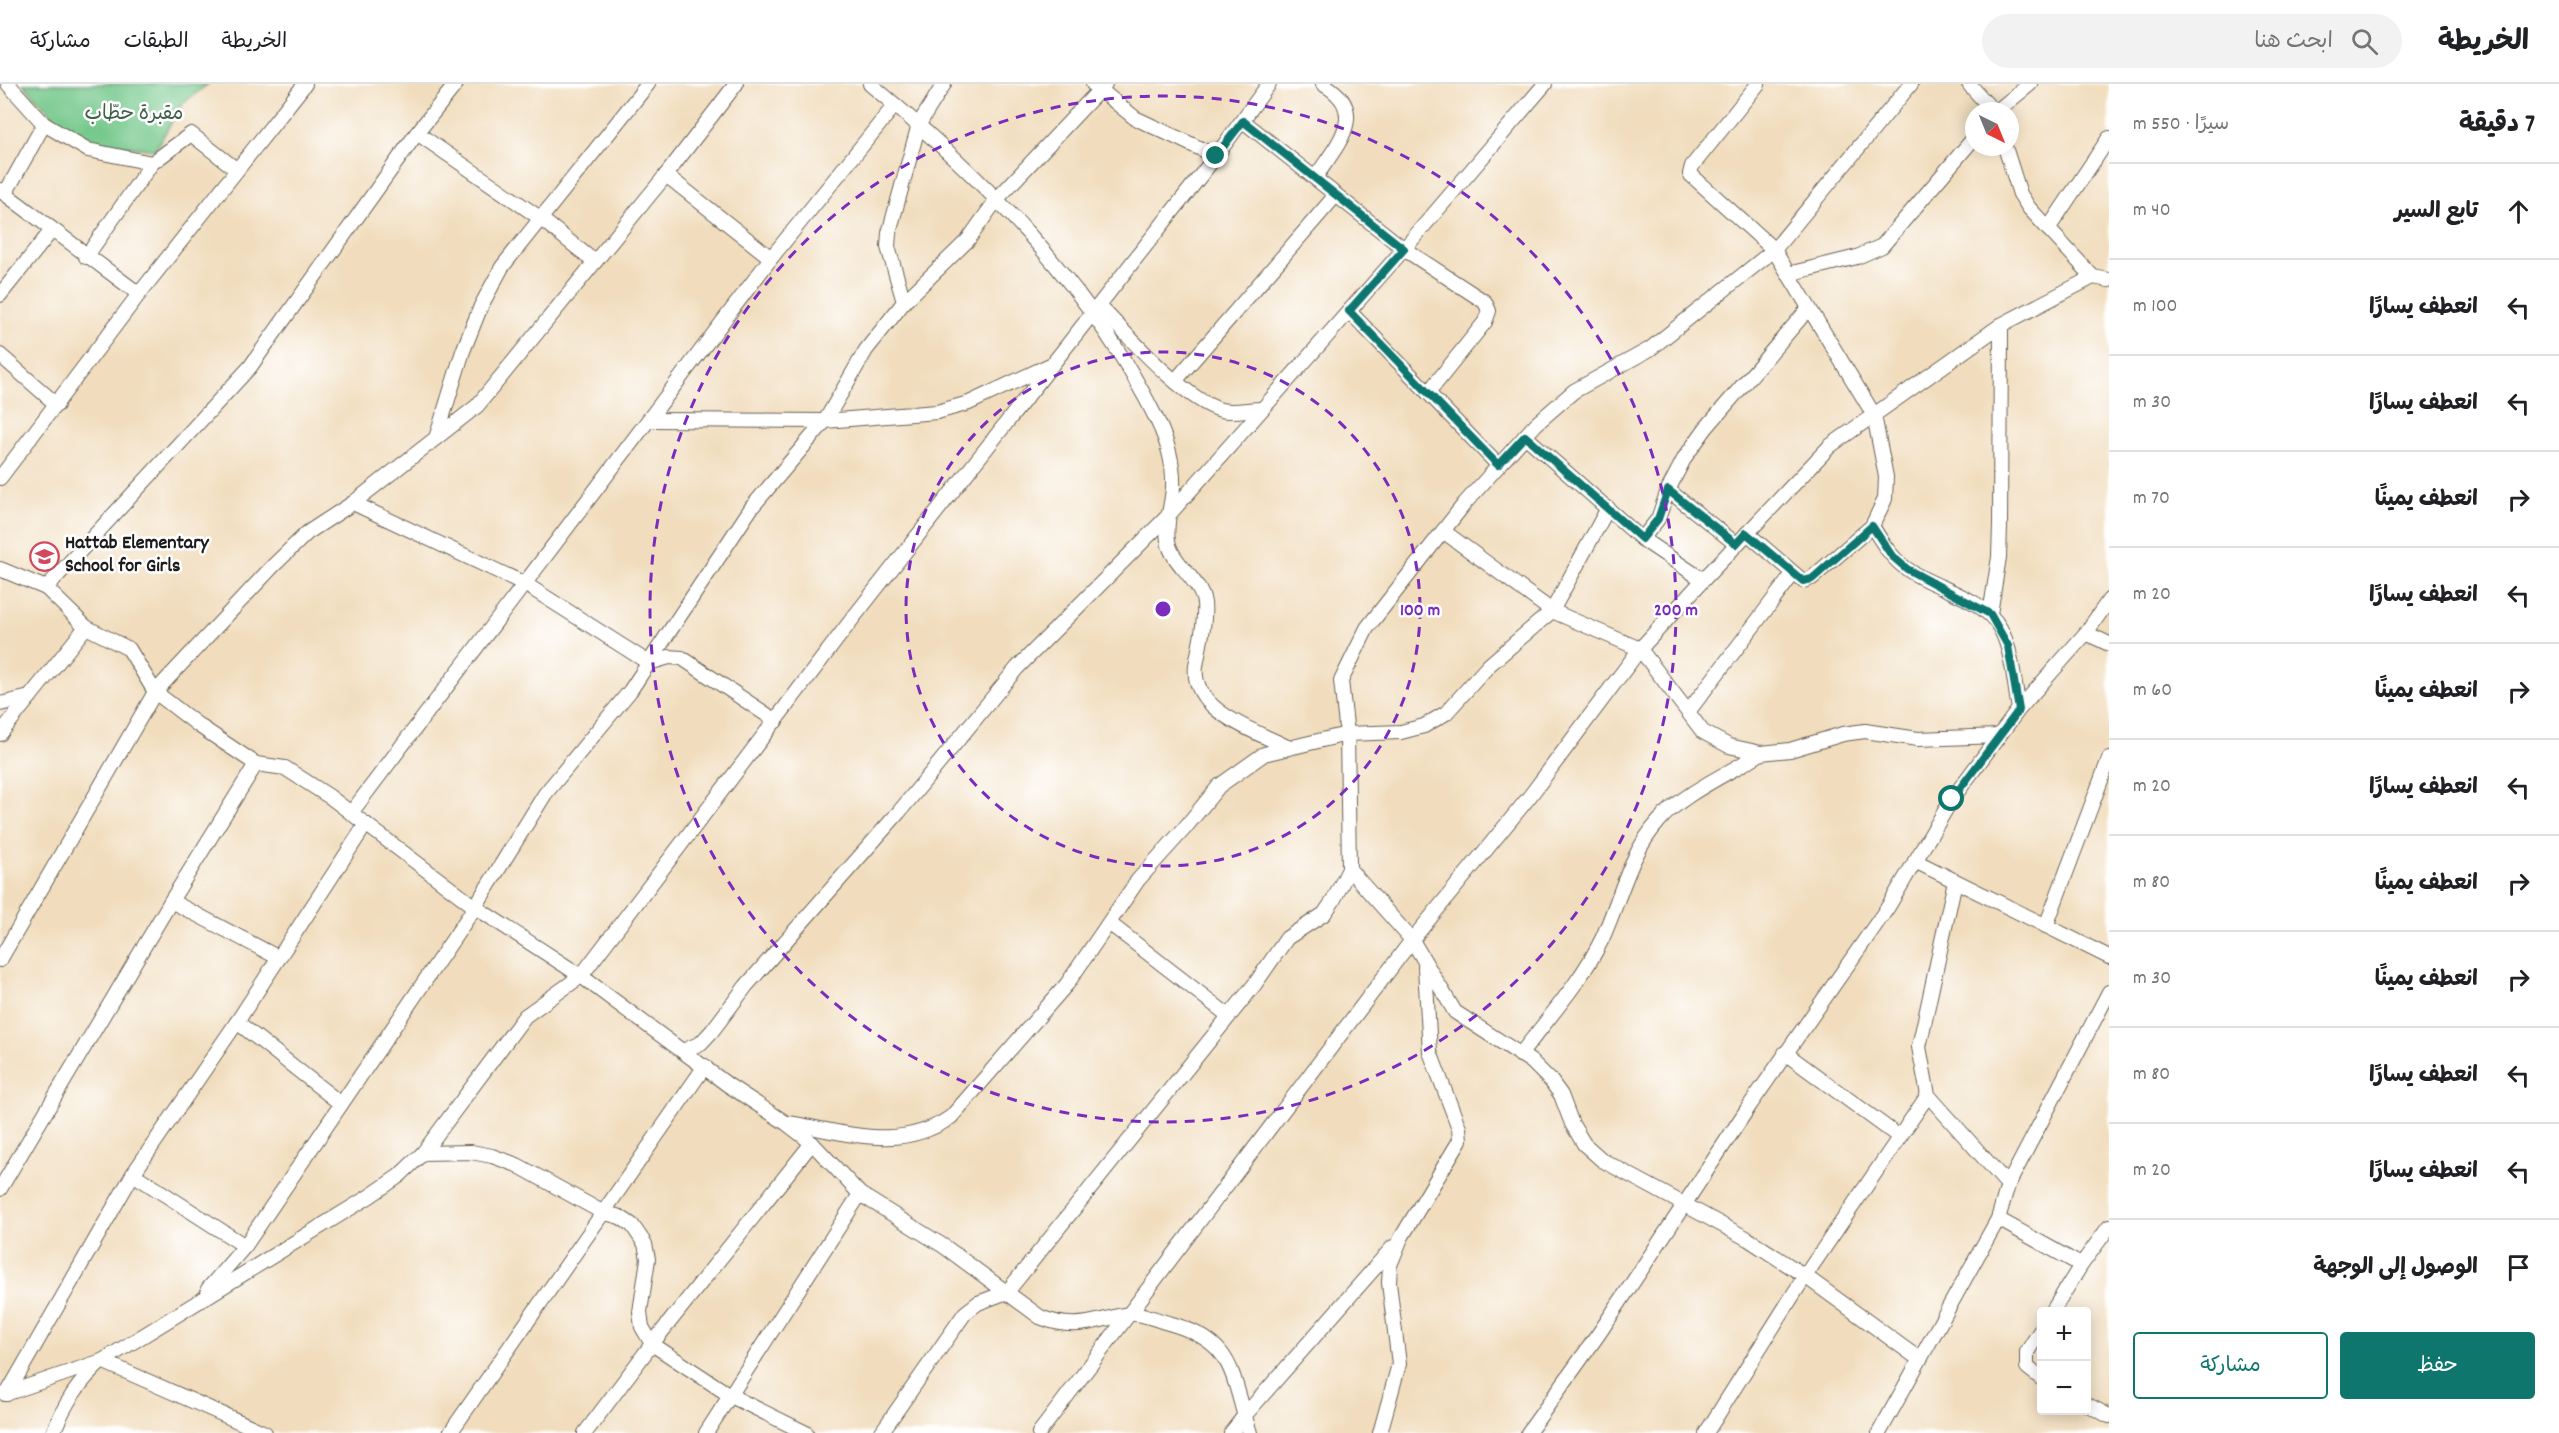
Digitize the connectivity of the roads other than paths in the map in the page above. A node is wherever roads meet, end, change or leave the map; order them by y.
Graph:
1 (8, 84) edge
2 (305, 84) edge
3 (456, 84) edge
4 (648, 84) edge
5 (736, 84) edge
6 (870, 84) edge
7 (944, 84) edge
8 (1269, 84) edge
9 (1323, 84) edge
10 (1545, 84) edge
11 (1758, 84) edge
12 (1911, 84) edge
13 (1969, 84) edge
14 (2030, 84) edge
15 (1099, 86) edge
16 (1339, 88) edge
17 (1986, 102) edge
18 (2007, 102) edge
19 (896, 105) junction
20 (1243, 121) junction
21 (44, 124) junction
22 (919, 124) junction
23 (417, 133) junction
24 (2109, 138) edge
25 (1965, 149) edge
26 (1216, 156) junction
27 (2009, 156) edge
28 (152, 163) junction
29 (237, 170) junction
30 (666, 175) junction
31 (1315, 178) junction
32 (2, 192) edge
33 (1336, 195) junction
34 (997, 199) junction
35 (540, 218) junction
36 (2049, 229) junction
37 (52, 230) junction
38 (1404, 249) junction
39 (1774, 250) junction
40 (86, 257) junction
41 (771, 258) junction
42 (596, 262) junction
43 (1788, 274) junction
44 (2093, 277) junction
45 (2109, 280) edge
46 (139, 294) junction
47 (0, 295) edge
48 (904, 302) junction
49 (1809, 308) junction
50 (1096, 309) junction
51 (1349, 311) junction
52 (2001, 325) junction
53 (0, 355) edge
54 (1052, 364) junction
55 (1176, 380) junction
56 (1428, 393) junction
57 (57, 405) junction
58 (1262, 409) junction
59 (1874, 415) junction
60 (650, 420) junction
61 (825, 421) junction
62 (1525, 436) junction
63 (436, 438) junction
64 (1498, 465) junction
65 (0, 478) edge
66 (1668, 490) junction
67 (353, 503) junction
68 (1608, 508) junction
69 (1166, 518) junction
70 (1872, 526) junction
71 (1443, 531) junction
72 (1746, 533) junction
73 (1642, 539) junction
74 (1736, 544) junction
75 (0, 568) edge
76 (1793, 574) junction
77 (1703, 580) junction
78 (525, 584) junction
79 (46, 588) junction
80 (2109, 600) edge
81 (1552, 611) junction
82 (1990, 614) junction
83 (86, 627) junction
84 (2086, 633) junction
85 (2109, 644) edge
86 (1640, 649) junction
87 (649, 663) junction
88 (155, 692) junction
89 (30, 697) junction
90 (0, 704) edge
91 (2019, 710) junction
92 (1688, 712) junction
93 (776, 721) junction
94 (0, 734) edge
95 (1347, 734) junction
96 (1999, 736) junction
97 (1287, 747) junction
98 (1761, 753) junction
99 (2109, 759) edge
100 (256, 764) junction
101 (351, 813) junction
102 (366, 824) junction
103 (1915, 861) junction
104 (1349, 870) junction
105 (1955, 881) junction
106 (171, 901) junction
107 (475, 906) junction
108 (1109, 923) junction
109 (2046, 926) junction
110 (1412, 940) junction
111 (2109, 957) edge
112 (279, 958) junction
113 (0, 960) edge
114 (1425, 963) junction
115 (581, 976) junction
116 (2109, 992) edge
117 (1230, 1016) junction
118 (237, 1022) junction
119 (683, 1051) junction
120 (1785, 1053) junction
121 (1520, 1055) junction
122 (705, 1066) junction
123 (1928, 1095) junction
124 (341, 1104) junction
125 (786, 1123) junction
126 (1898, 1136) junction
127 (813, 1143) junction
128 (423, 1153) junction
129 (133, 1174) junction
130 (2008, 1185) junction
131 (0, 1189) edge
132 (860, 1194) junction
133 (1683, 1206) junction
134 (602, 1212) junction
135 (1998, 1219) junction
136 (2109, 1227) edge
137 (1401, 1238) junction
138 (245, 1246) junction
139 (2081, 1265) junction
140 (1806, 1276) junction
141 (1007, 1292) junction
142 (200, 1299) junction
143 (2055, 1307) edge
144 (1132, 1313) junction
145 (2037, 1337) edge
146 (652, 1344) junction
147 (1919, 1359) junction
148 (102, 1361) junction
149 (2037, 1375) edge
150 (4, 1394) edge
151 (731, 1396) junction
152 (2091, 1407) edge
153 (1245, 1414) junction
154 (2109, 1416) edge
155 (53, 1433) edge
156 (265, 1433) edge
157 (450, 1433) edge
158 (585, 1433) edge
159 (706, 1433) edge
160 (806, 1433) edge
161 (881, 1433) edge
162 (1039, 1433) edge
163 (1232, 1433) edge
164 (1250, 1433) edge
165 (1380, 1433) edge
166 (1528, 1433) edge
167 (1706, 1433) edge
168 (1879, 1433) edge

1 - 21 street
2 - 29 street
3 - 23 street
4 - 35 street
5 - 30 street
6 - 19 street
7 - 22 street
8 - 20 street
9 - 16 street
10 - 38 street
11 - 39 street
12 - 39 street
13 - 17 street
14 - 18 street
15 - 26 street
15 - 34 street
16 - 31 street
19 - 22 street
19 - 41 street
20 - 26 street
20 - 31 street
21 - 28 street
21 - 32 street
22 - 34 street
22 - 48 street
23 - 35 street
23 - 79 street
24 - 36 street
25 - 43 street
26 - 50 street
27 - 36 street
28 - 29 street
28 - 40 street
29 - 46 street
30 - 41 street
30 - 42 street
31 - 33 street
32 - 37 street
33 - 38 street
33 - 55 street
34 - 48 street
34 - 50 street
35 - 42 street
35 - 63 street
36 - 44 street
37 - 40 street
37 - 47 street
38 - 51 street
38 - 56 street
39 - 43 street
39 - 62 street
40 - 46 street
41 - 60 street
42 - 63 street
43 - 49 street
44 - 45 street
44 - 52 street
46 - 57 street
48 - 61 street
49 - 59 street
49 - 66 street
50 - 54 street
50 - 55 street
50 - 69 street
51 - 56 street
51 - 58 street
52 - 59 street
52 - 82 street
53 - 57 street
54 - 61 street
54 - 93 street
55 - 58 street
56 - 64 street
57 - 65 street
58 - 69 street
59 - 70 street
59 - 72 street
60 - 61 street
60 - 78 street
61 - 87 street
62 - 64 street
62 - 68 street
63 - 67 street
64 - 71 street
66 - 73 street
66 - 74 street
67 - 78 street
67 - 88 street
68 - 73 street
68 - 81 street
69 - 97 street
69 - 119 street
70 - 76 street
70 - 82 street
71 - 81 street
71 - 95 street
72 - 74 street
72 - 76 street
73 - 77 street
74 - 77 street
75 - 79 street
76 - 92 street
77 - 86 street
78 - 87 street
78 - 101 street
79 - 83 street
80 - 84 street
81 - 86 street
81 - 95 street
82 - 91 street
83 - 88 street
83 - 89 street
84 - 85 street
84 - 91 street
86 - 92 street
86 - 110 street
87 - 93 street
87 - 107 street
88 - 100 street
88 - 113 street
89 - 90 street
89 - 94 street
91 - 96 street
92 - 98 street
93 - 115 street
95 - 97 street
95 - 104 street
96 - 98 street
96 - 103 street
97 - 108 street
98 - 121 street
99 - 109 street
100 - 101 street
100 - 106 street
101 - 102 street
102 - 107 street
102 - 112 street
103 - 105 street
103 - 120 street
104 - 110 street
104 - 117 street
105 - 109 street
105 - 123 street
106 - 112 street
106 - 131 street
107 - 115 street
107 - 124 street
108 - 117 street
108 - 125 street
109 - 111 street
110 - 114 street
110 - 144 street
112 - 118 street
114 - 121 street
114 - 137 street
115 - 119 street
115 - 128 street
116 - 130 street
117 - 141 street
118 - 124 street
118 - 129 street
119 - 122 street
120 - 126 street
120 - 133 street
121 - 133 street
122 - 125 street
122 - 134 street
123 - 126 street
123 - 130 street
124 - 138 street
125 - 127 street
126 - 140 street
127 - 132 street
127 - 146 street
128 - 134 street
128 - 142 street
129 - 138 street
129 - 150 street
130 - 135 street
132 - 141 street
132 - 151 street
133 - 140 street
133 - 166 street
134 - 146 street
134 - 157 street
135 - 139 street
135 - 147 street
136 - 139 street
137 - 153 street
137 - 165 street
138 - 142 street
139 - 143 street
140 - 147 street
140 - 167 street
141 - 144 street
141 - 161 street
142 - 148 street
144 - 153 street
144 - 162 street
145 - 149 street
146 - 151 street
146 - 158 street
147 - 168 street
148 - 150 street
148 - 155 street
148 - 156 street
151 - 159 street
151 - 160 street
152 - 154 street
153 - 163 street
153 - 164 street

